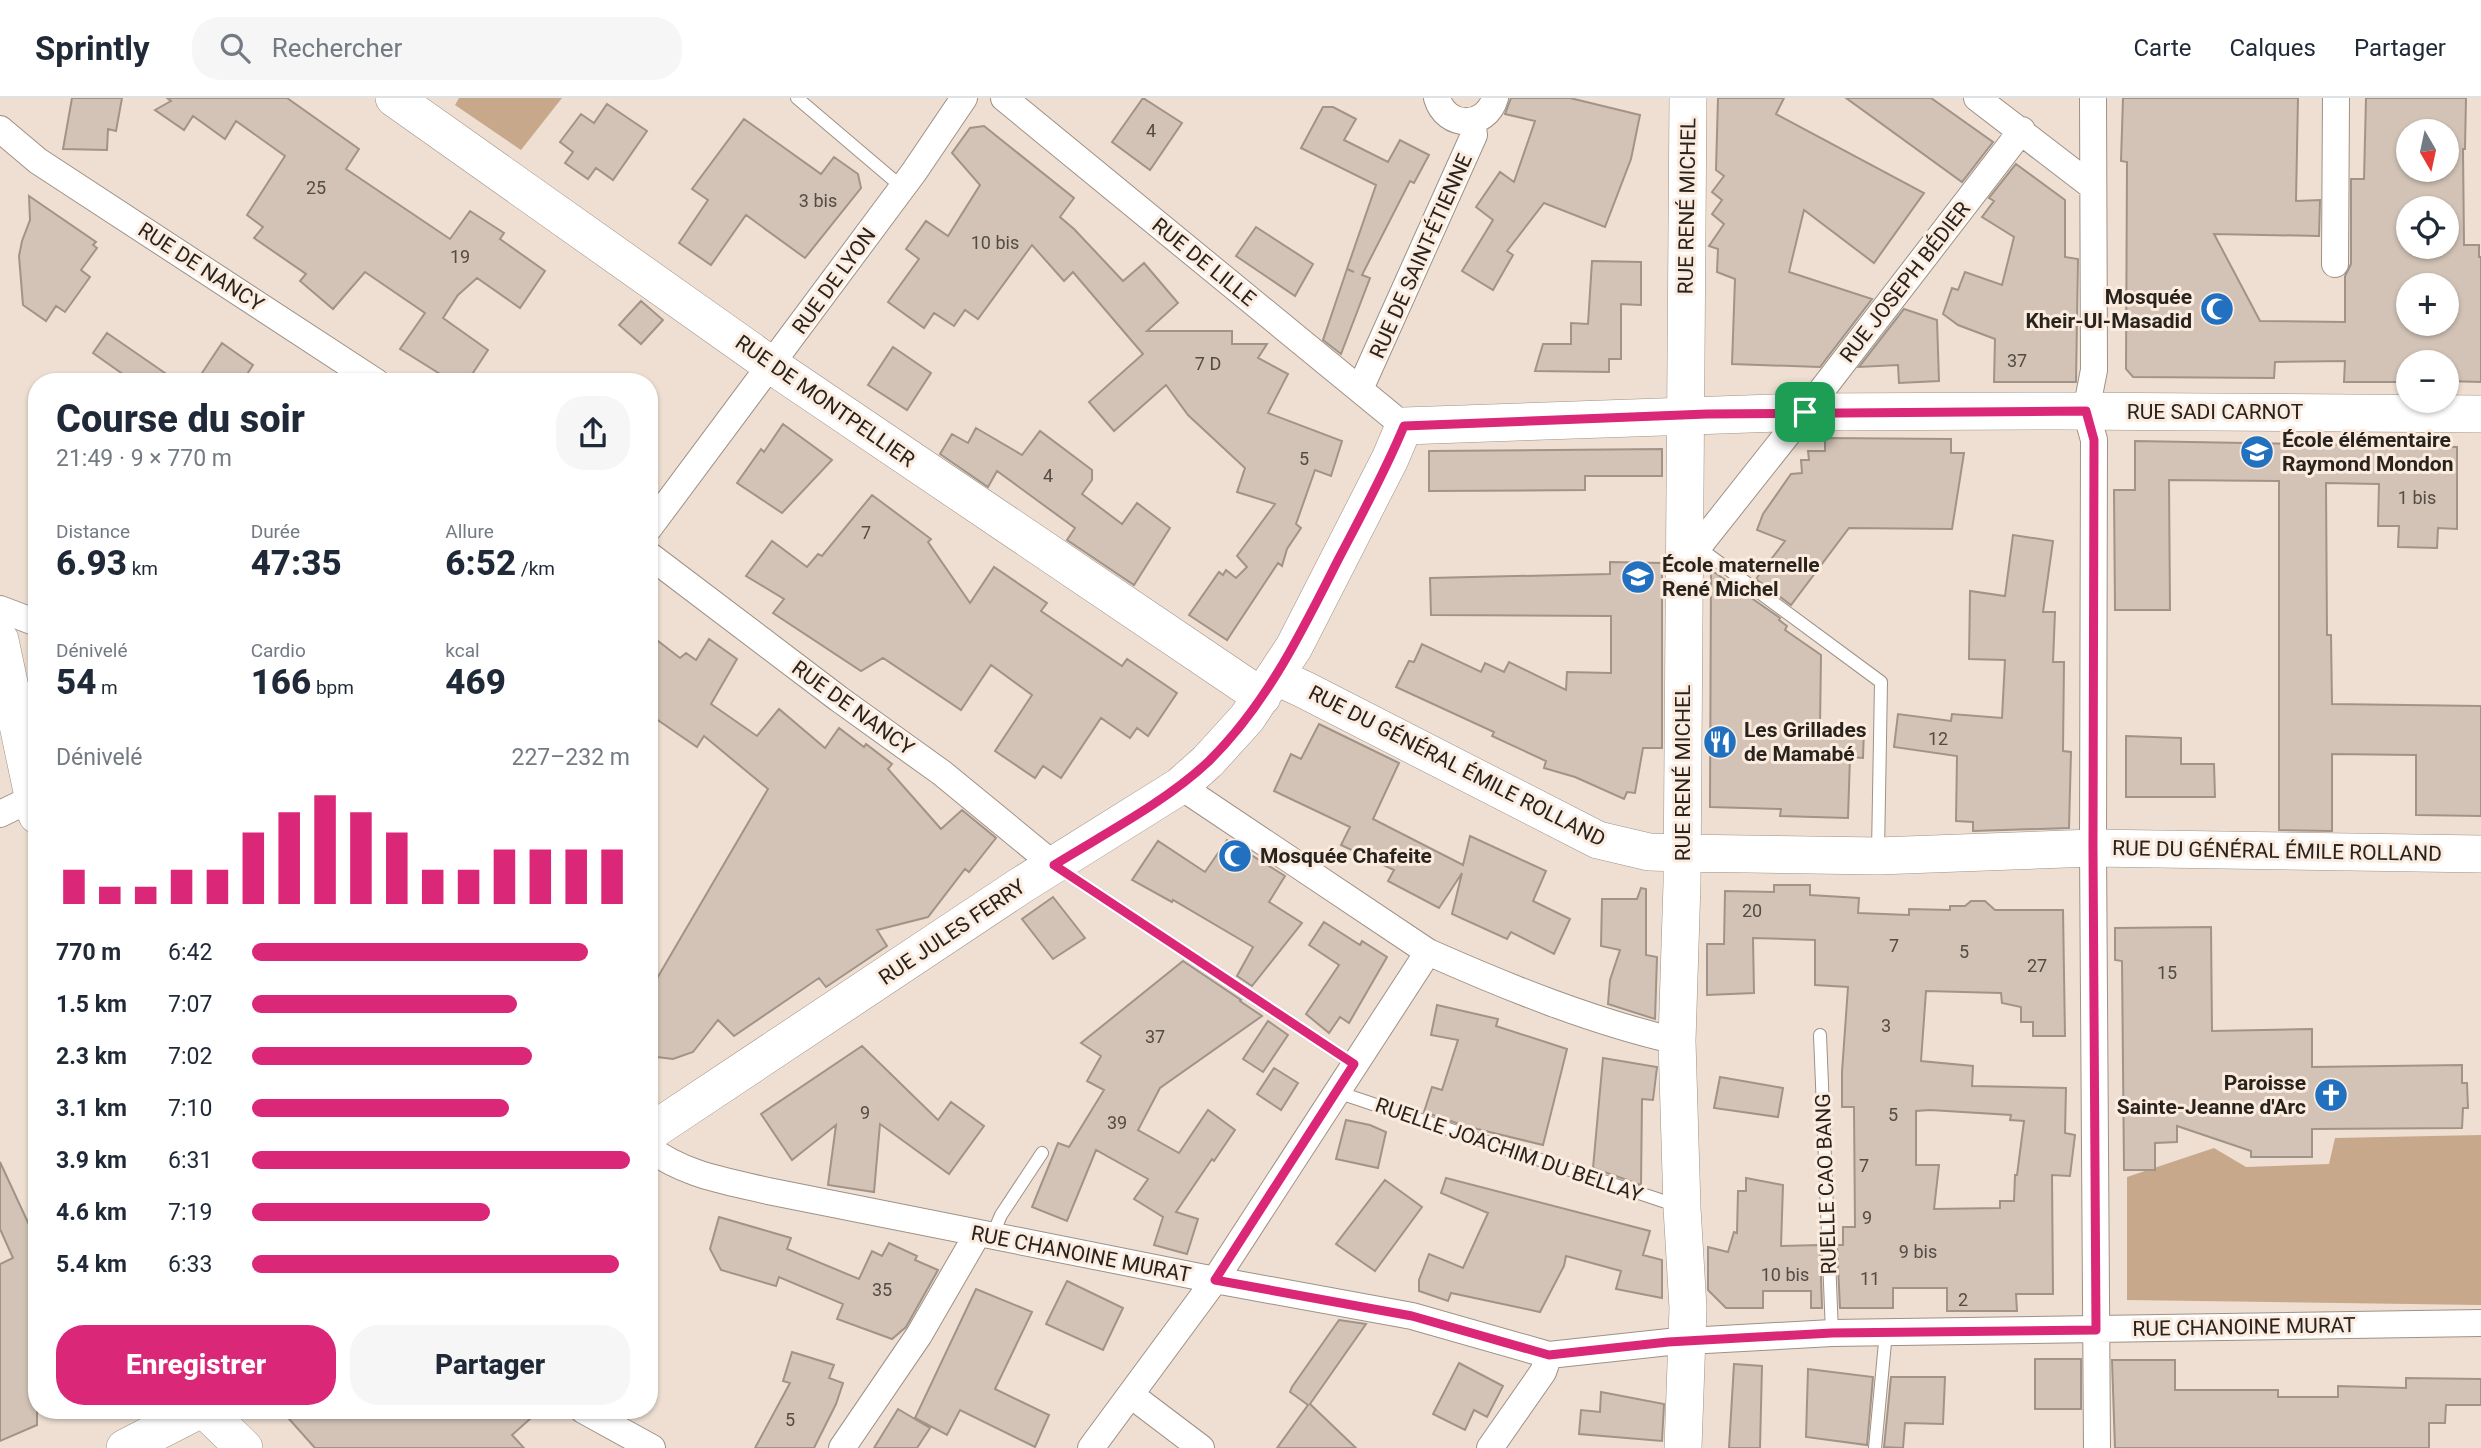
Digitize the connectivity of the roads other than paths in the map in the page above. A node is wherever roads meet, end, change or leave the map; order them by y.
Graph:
1 (394, 98) edge
2 (797, 98) edge
3 (964, 98) edge
4 (1004, 98) edge
5 (1437, 98) edge
6 (1495, 98) edge
7 (1688, 98) edge
8 (1978, 98) edge
9 (2093, 98) edge
10 (2336, 98) edge
11 (1472, 121) junction
12 (0, 129) edge
13 (2022, 131) junction
14 (26, 153) junction
15 (0, 155) edge
16 (2093, 187) junction
17 (903, 188) junction
18 (2335, 264) dead end
19 (771, 365) junction
20 (362, 373) edge
21 (1360, 389) junction
22 (2086, 411) junction
23 (1805, 412) junction
24 (2481, 414) edge
25 (1684, 416) junction
26 (1404, 426) junction
27 (658, 516) edge
28 (1691, 556) junction
29 (658, 562) edge
30 (0, 609) edge
31 (28, 620) edge
32 (0, 640) edge
33 (1268, 687) junction
34 (28, 773) edge
35 (1180, 786) junction
36 (28, 808) edge
37 (0, 814) edge
38 (2093, 848) junction
39 (1682, 853) junction
40 (2481, 854) edge
41 (1878, 856) junction
42 (1054, 865) junction
43 (1428, 952) junction
44 (1820, 1035) dead end
45 (1677, 1041) junction
46 (1354, 1064) junction
47 (1337, 1091) junction
48 (658, 1127) edge
49 (1042, 1153) dead end
50 (658, 1154) edge
51 (1682, 1208) junction
52 (985, 1234) junction
53 (1215, 1280) junction
54 (2481, 1323) edge
55 (2096, 1330) junction
56 (1886, 1332) junction
57 (1832, 1333) junction
58 (1688, 1340) junction
59 (1549, 1355) junction
60 (1131, 1395) junction
61 (188, 1419) edge
62 (214, 1419) edge
63 (599, 1419) edge
64 (166, 1438) edge
65 (125, 1448) edge
66 (244, 1448) edge
67 (652, 1448) edge
68 (842, 1448) edge
69 (1091, 1448) edge
70 (1201, 1448) edge
71 (1490, 1448) edge
72 (1683, 1448) edge
73 (1875, 1448) edge
74 (2097, 1448) edge

1 - 19 street, RUE DE MONTPELLIER
2 - 17 lane
3 - 17 street, RUE DE LYON
4 - 21 street, RUE DE LILLE
5 - 11 street
6 - 11 street
7 - 25 street, RUE RENÉ MICHEL
8 - 13 street
9 - 16 street
10 - 18 street
11 - 21 street, RUE DE SAINT-ÉTIENNE
12 - 14 street, RUE DE NANCY
13 - 16 street
13 - 23 street, RUE JOSEPH BÉDIER
14 - 15 street
14 - 20 street, RUE DE NANCY
16 - 22 street
17 - 19 street, RUE DE LYON
19 - 27 street, RUE DE LYON
19 - 33 street, RUE DE MONTPELLIER
21 - 26 street, RUE DE LILLE
22 - 23 street, RUE SADI CARNOT
22 - 24 street, RUE SADI CARNOT
22 - 38 street
23 - 25 street, RUE SADI CARNOT
23 - 28 street, RUE JOSEPH BÉDIER
25 - 26 street, RUE SADI CARNOT
25 - 28 street, RUE RENÉ MICHEL
26 - 33 street, RUE JULES FERRY
28 - 39 street, RUE RENÉ MICHEL
28 - 41 lane
29 - 42 street, RUE DE NANCY
30 - 31 street
32 - 34 street
33 - 35 street, RUE JULES FERRY
33 - 39 street, RUE DU GÉNÉRAL ÉMILE ROLLAND
35 - 42 street, RUE JULES FERRY
35 - 43 street
36 - 37 street
38 - 40 street, RUE DU GÉNÉRAL ÉMILE ROLLAND
38 - 41 street, RUE DU GÉNÉRAL ÉMILE ROLLAND
38 - 55 street
39 - 41 street, RUE DU GÉNÉRAL ÉMILE ROLLAND
39 - 45 street, RUE RENÉ MICHEL
42 - 46 lane
42 - 48 street, RUE JULES FERRY
43 - 45 street
43 - 46 street
44 - 57 lane, RUELLE CAO BANG
45 - 51 street, RUE RENÉ MICHEL
46 - 47 street
47 - 51 lane, RUELLE JOACHIM DU BELLAY
47 - 53 street
49 - 52 lane
50 - 52 street, RUE CHANOINE MURAT
51 - 58 street, RUE RENÉ MICHEL
52 - 53 street, RUE CHANOINE MURAT
52 - 68 street
53 - 59 street, RUE CHANOINE MURAT
53 - 60 street
54 - 55 street, RUE CHANOINE MURAT
55 - 56 street, RUE CHANOINE MURAT
55 - 74 street
56 - 57 street, RUE CHANOINE MURAT
56 - 73 lane
57 - 58 street, RUE CHANOINE MURAT
58 - 59 street, RUE CHANOINE MURAT
58 - 72 street, RUE RENÉ MICHEL
59 - 71 street
60 - 69 street
60 - 70 street
61 - 64 street
62 - 66 street
63 - 67 street
64 - 65 street

